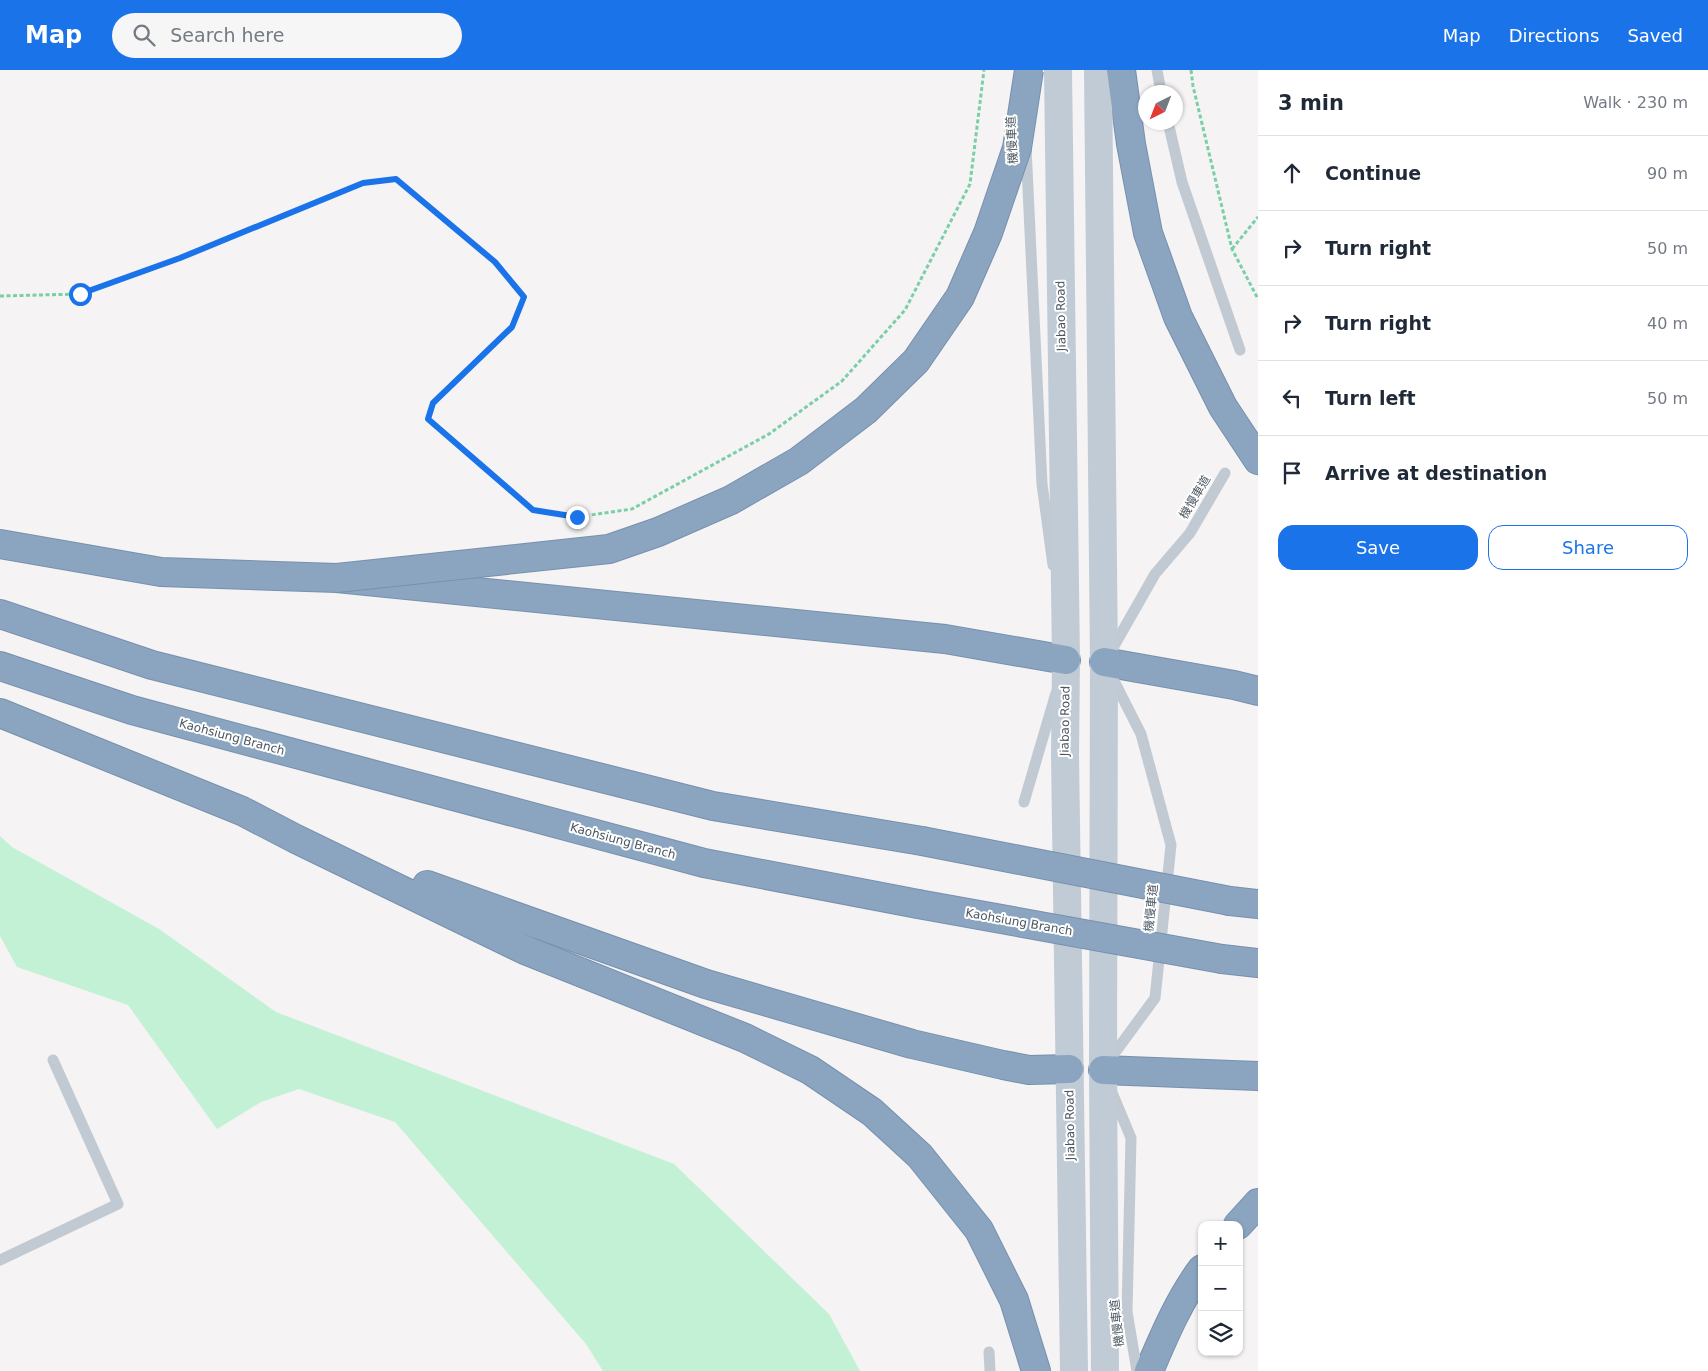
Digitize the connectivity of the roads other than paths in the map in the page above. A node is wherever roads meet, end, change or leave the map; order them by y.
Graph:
1 (1023, 70) edge
2 (1029, 70) edge
3 (1058, 70) edge
4 (1098, 70) edge
5 (1121, 70) edge
6 (1157, 70) edge
7 (1160, 85) edge
8 (1024, 100) junction
9 (1170, 130) edge
10 (1240, 350) dead end
11 (1258, 460) edge
12 (1225, 473) dead end
13 (0, 544) edge
14 (337, 578) junction
15 (0, 614) edge
16 (1066, 660) junction
17 (1104, 662) junction
18 (0, 666) edge
19 (1258, 691) edge
20 (0, 713) edge
21 (1024, 802) dead end
22 (296, 839) junction
23 (1258, 904) edge
24 (1258, 963) edge
25 (53, 1060) dead end
26 (1069, 1069) junction
27 (1103, 1070) junction
28 (1258, 1076) edge
29 (1258, 1203) edge
30 (1242, 1221) edge
31 (0, 1260) edge
32 (1198, 1274) edge
33 (990, 1352) dead end
34 (990, 1371) edge
35 (1036, 1371) edge
36 (1074, 1371) edge
37 (1105, 1371) edge
38 (1137, 1371) edge
39 (1150, 1371) edge

1 - 8 lane, 機慢車道
2 - 8 highway, bridge
3 - 16 street, Jiabao Road
4 - 17 street
5 - 11 highway
6 - 7 lane
8 - 14 highway, bridge
8 - 16 lane, 機慢車道
9 - 10 lane
12 - 17 lane, 機慢車道
13 - 14 highway
14 - 16 highway
15 - 23 highway, bridge
16 - 17 street
16 - 21 lane, 機慢車道
16 - 26 street, Jiabao Road
17 - 19 highway
17 - 27 street
17 - 27 lane, 機慢車道
18 - 24 highway, Kaohsiung Branch, bridge
20 - 22 highway
22 - 26 highway
22 - 35 highway
25 - 31 lane
26 - 27 street
26 - 36 street, Jiabao Road
27 - 28 highway
27 - 37 street
27 - 38 lane, 機慢車道
29 - 30 highway
32 - 39 highway
33 - 34 lane

